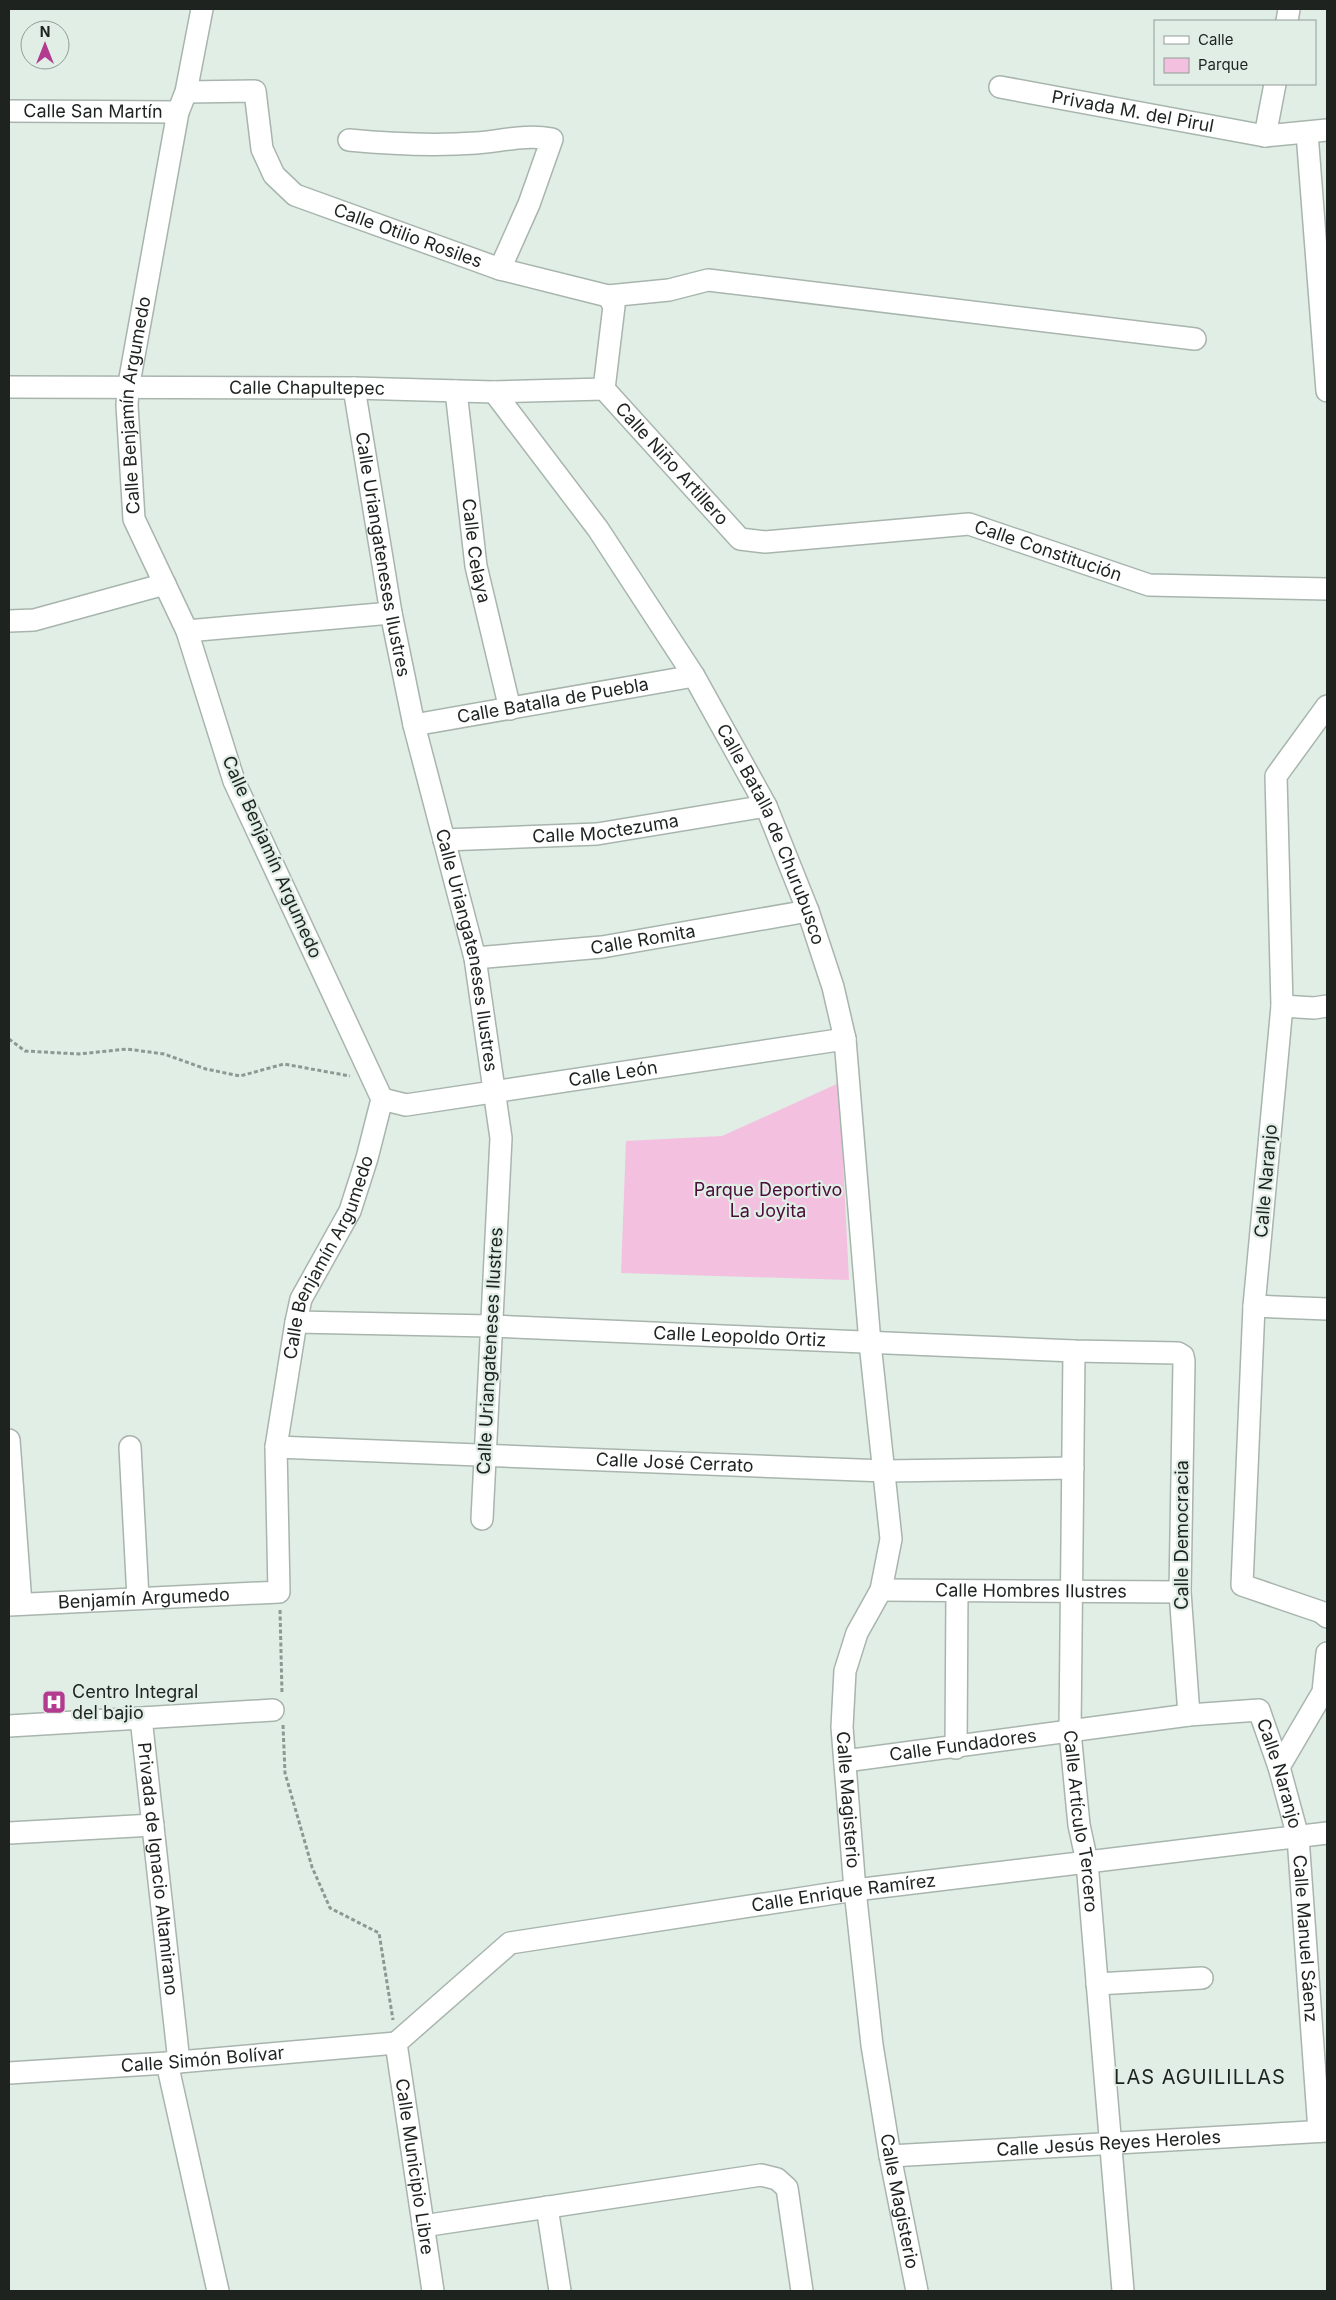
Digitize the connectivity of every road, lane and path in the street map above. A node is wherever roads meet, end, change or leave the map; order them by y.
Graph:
1 (202, 9) edge
2 (1275, 85) edge
3 (1000, 86) dead end
4 (186, 92) junction
5 (9, 111) edge
6 (178, 112) junction
7 (1317, 131) edge
8 (1265, 136) junction
9 (349, 140) dead end
10 (500, 269) junction
11 (608, 296) junction
12 (1195, 339) dead end
13 (1326, 366) edge
14 (9, 387) edge
15 (354, 388) junction
16 (128, 389) junction
17 (604, 389) junction
18 (456, 391) junction
19 (1327, 391) edge
20 (494, 392) junction
21 (740, 540) joint
22 (165, 584) junction
23 (1327, 589) edge
24 (391, 613) junction
25 (9, 620) edge
26 (187, 631) junction
27 (694, 676) junction
28 (1327, 706) edge
29 (510, 709) junction
30 (414, 724) junction
31 (766, 806) junction
32 (444, 840) junction
33 (808, 911) junction
34 (475, 958) junction
35 (1282, 1006) junction
36 (1327, 1006) edge
37 (9, 1039) edge
38 (845, 1039) junction
39 (372, 1075) junction
40 (496, 1092) junction
41 (382, 1099) junction
42 (1254, 1306) junction
43 (1327, 1309) edge
44 (296, 1322) junction
45 (490, 1326) junction
46 (870, 1343) junction
47 (1074, 1351) junction
48 (1183, 1356) joint
49 (9, 1440) edge
50 (130, 1447) dead end
51 (276, 1448) junction
52 (484, 1456) junction
53 (1073, 1468) junction
54 (885, 1471) junction
55 (482, 1520) dead end
56 (882, 1590) junction
57 (279, 1592) junction
58 (957, 1592) junction
59 (1070, 1592) junction
60 (1180, 1592) junction
61 (138, 1598) junction
62 (15, 1605) edge
63 (1327, 1617) edge
64 (1327, 1653) edge
65 (280, 1708) junction
66 (1259, 1710) joint
67 (1189, 1715) junction
68 (141, 1718) junction
69 (9, 1726) edge
70 (1070, 1732) junction
71 (956, 1748) junction
72 (845, 1761) junction
73 (1279, 1767) junction
74 (153, 1825) junction
75 (9, 1833) edge
76 (1327, 1833) edge
77 (1298, 1837) junction
78 (1087, 1862) junction
79 (855, 1890) junction
80 (1202, 1978) dead end
81 (1097, 1984) junction
82 (396, 2043) junction
83 (173, 2062) junction
84 (9, 2073) edge
85 (1323, 2131) edge
86 (1110, 2144) junction
87 (890, 2156) junction
88 (547, 2206) junction
89 (423, 2226) junction
90 (218, 2291) edge
91 (433, 2291) edge
92 (560, 2291) edge
93 (802, 2291) edge
94 (917, 2291) edge
95 (1123, 2291) edge

1 - 4 street, Calle Benjamín Argumedo
2 - 8 street
3 - 8 street, Privada M. del Pirul
4 - 6 street, Calle Benjamín Argumedo
4 - 10 street, Calle Otilio Rosiles
5 - 6 street, Calle San Martín
6 - 16 street, Calle Benjamín Argumedo
7 - 8 street, Privada M. del Pirul
7 - 13 street
9 - 10 street
10 - 11 street, Calle Otilio Rosiles
11 - 12 street, Calle Otilio Rosiles
11 - 17 street
13 - 19 street
14 - 16 street, Calle Chapultepec
15 - 16 street, Calle Chapultepec
15 - 18 street, Calle Chapultepec
15 - 24 street, Calle Uriangateneses Ilustres
16 - 22 street, Calle Benjamín Argumedo
17 - 20 street, Calle Chapultepec
17 - 21 street, Calle Niño Artillero
18 - 20 street, Calle Chapultepec
18 - 29 street, Calle Celaya
20 - 27 street, Calle Batalla de Churubusco
21 - 23 street, Calle Constitución
22 - 25 street
22 - 26 street, Calle Benjamín Argumedo
24 - 26 street
24 - 30 street, Calle Uriangateneses Ilustres
26 - 39 street, Calle Benjamín Argumedo
27 - 29 street, Calle Batalla de Puebla
27 - 31 street, Calle Batalla de Churubusco
28 - 35 street, Calle Naranjo
29 - 30 street, Calle Batalla de Puebla
30 - 32 street, Calle Uriangateneses Ilustres
31 - 32 street, Calle Moctezuma
31 - 33 street, Calle Batalla de Churubusco
32 - 34 street, Calle Uriangateneses Ilustres
33 - 34 street, Calle Romita
33 - 38 street, Calle Batalla de Churubusco
34 - 40 street, Calle Uriangateneses Ilustres
35 - 36 street
35 - 42 street, Calle Naranjo
37 - 39 path
38 - 40 street, Calle León
38 - 46 street, Calle Batalla de Churubusco
39 - 41 street, Calle Benjamín Argumedo
40 - 41 street, Calle León
40 - 45 street, Calle Uriangateneses Ilustres
41 - 44 street, Calle Benjamín Argumedo
42 - 43 street
42 - 63 street, Calle Naranjo
44 - 45 street, Calle Leopoldo Ortiz
44 - 51 street, Calle Benjamín Argumedo
45 - 46 street, Calle Leopoldo Ortiz
45 - 52 street, Calle Uriangateneses Ilustres
46 - 47 street, Calle Leopoldo Ortiz
46 - 54 street, Calle Magisterio
47 - 48 street, Calle Leopoldo Ortiz
47 - 53 street, Calle Artículo Tercero
48 - 60 street, Calle Democracia
49 - 62 street
50 - 61 street
51 - 52 street, Calle José Cerrato
51 - 57 street, Calle Benjamín Argumedo
52 - 54 street, Calle José Cerrato
52 - 55 street, Calle Uriangateneses Ilustres
53 - 54 street, Calle José Cerrato
53 - 59 street, Calle Artículo Tercero
54 - 56 street, Calle Magisterio
56 - 58 street, Calle Hombres Ilustres
56 - 72 street, Calle Magisterio
57 - 61 street, Benjamín Argumedo
57 - 65 path
58 - 59 street, Calle Hombres Ilustres
58 - 71 street
59 - 60 street, Calle Hombres Ilustres
59 - 70 street, Calle Artículo Tercero
60 - 67 street, Calle Democracia
61 - 62 street, Benjamín Argumedo
64 - 73 street
65 - 68 street
65 - 82 path
66 - 67 street, Calle Fundadores
66 - 73 street, Calle Naranjo
67 - 70 street, Calle Fundadores
68 - 69 street, Privada de Ignacio Altamirano
68 - 74 street, Privada de Ignacio Altamirano
70 - 71 street, Calle Fundadores
70 - 78 street, Calle Artículo Tercero
71 - 72 street, Calle Fundadores
72 - 79 street, Calle Magisterio
73 - 77 street, Calle Naranjo
74 - 75 street
74 - 83 street, Privada de Ignacio Altamirano
76 - 77 street, Calle Enrique Ramírez
77 - 78 street, Calle Enrique Ramírez
77 - 85 street, Calle Manuel Sáenz
78 - 79 street, Calle Enrique Ramírez
78 - 81 street, Calle Artículo Tercero
79 - 82 street, Calle Enrique Ramírez
79 - 87 street, Calle Magisterio
80 - 81 street
81 - 86 street, Calle Artículo Tercero
82 - 83 street, Calle Simón Bolívar
82 - 89 street, Calle Municipio Libre
83 - 84 street, Calle Simón Bolívar
83 - 90 street, Privada de Ignacio Altamirano
85 - 86 street, Calle Jesús Reyes Heroles
86 - 87 street, Calle Jesús Reyes Heroles
86 - 95 street, Calle Artículo Tercero
87 - 94 street, Calle Magisterio
88 - 89 street
88 - 92 street
88 - 93 street
89 - 91 street, Calle Municipio Libre

